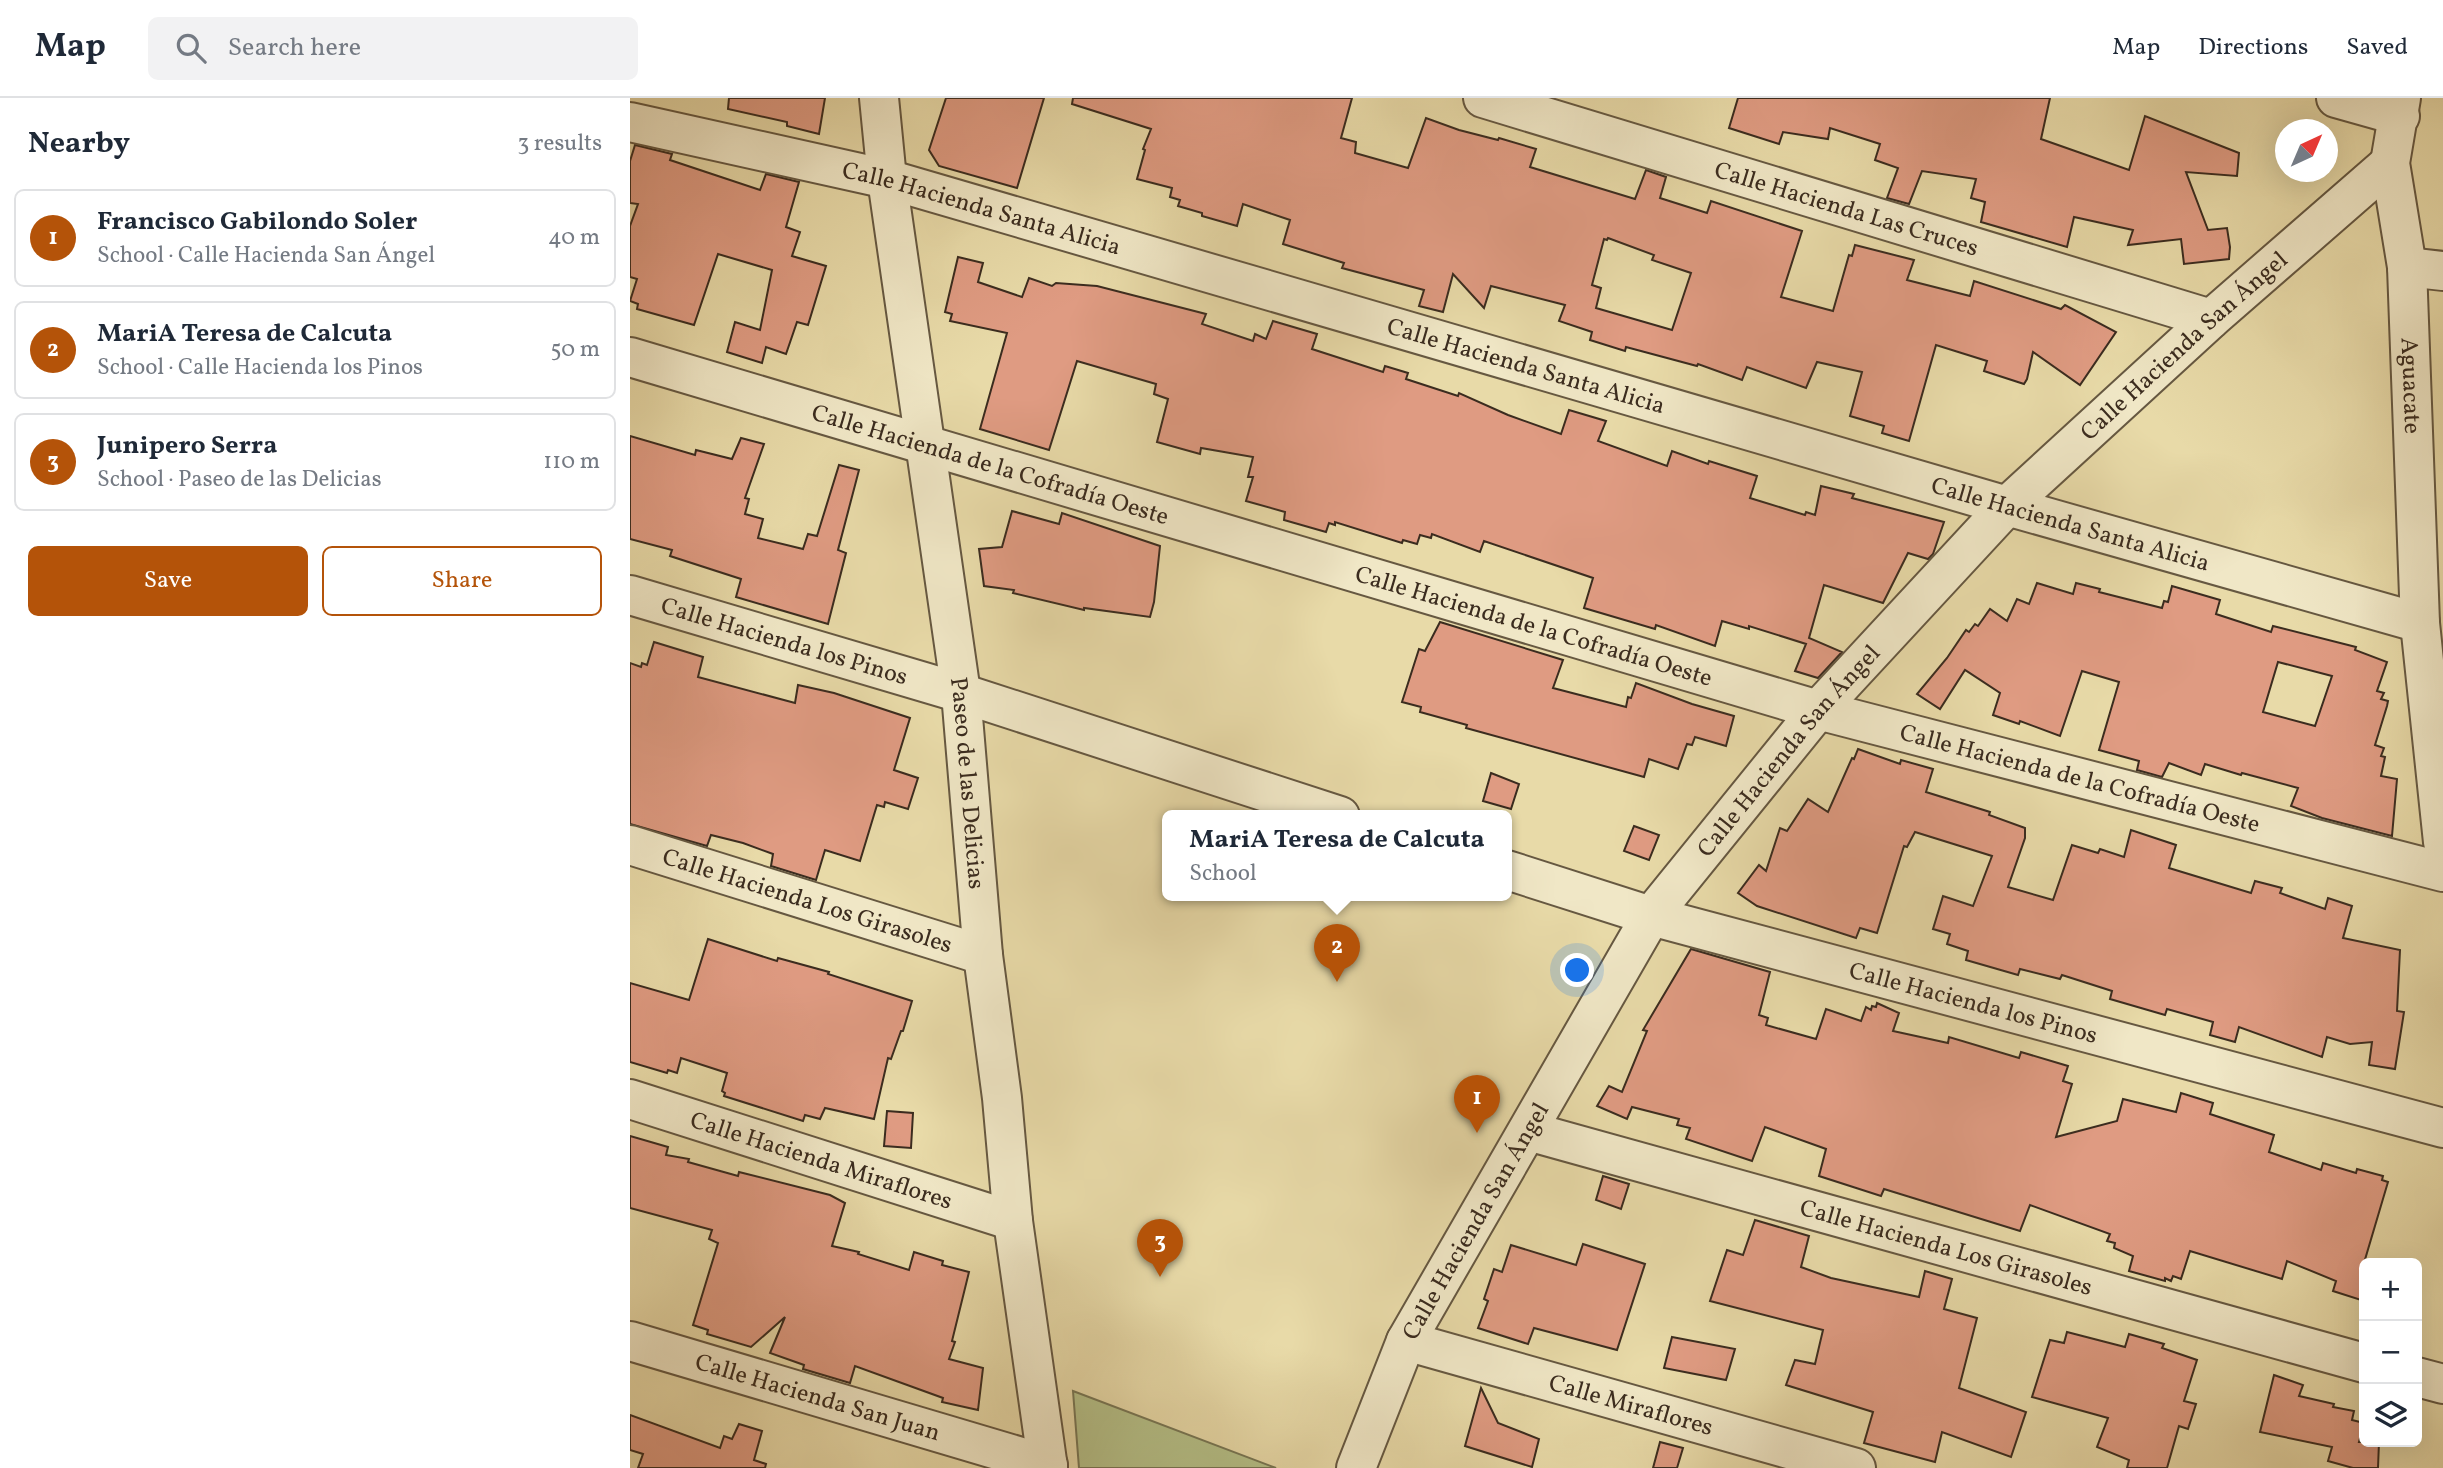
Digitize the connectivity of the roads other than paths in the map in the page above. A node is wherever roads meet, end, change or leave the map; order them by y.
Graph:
1 (879, 98) edge
2 (1483, 98) edge
3 (2336, 98) edge
4 (2400, 107) edge
5 (630, 122) edge
6 (2390, 163) junction
7 (887, 179) junction
8 (2425, 269) edge
9 (2211, 319) junction
10 (630, 357) edge
11 (924, 444) junction
12 (2007, 506) junction
13 (630, 595) edge
14 (2420, 624) junction
15 (961, 693) junction
16 (1818, 709) junction
17 (1322, 810) edge
18 (2443, 842) edge
19 (630, 845) edge
20 (1512, 872) edge
21 (2443, 872) edge
22 (1651, 916) junction
23 (983, 955) junction
24 (630, 1099) edge
25 (2443, 1128) edge
26 (1528, 1132) junction
27 (1013, 1220) junction
28 (1406, 1340) junction
29 (630, 1341) edge
30 (2359, 1362) edge
31 (2422, 1378) edge
32 (2443, 1384) edge
33 (1048, 1466) edge
34 (1356, 1468) edge
35 (1856, 1468) edge

1 - 7 street, Paseo de las Delicias
2 - 9 street, Calle Hacienda Las Cruces
3 - 4 street
4 - 6 street, Aguacate
5 - 7 street, Calle Hacienda Santa Alicia
6 - 8 street, Aguacate
6 - 9 street, Calle Hacienda San Ángel
7 - 11 street, Paseo de las Delicias
7 - 12 street, Calle Hacienda Santa Alicia
8 - 14 street, Aguacate
9 - 12 street, Calle Hacienda San Ángel
10 - 11 street, Calle Hacienda de la Cofradía Oeste
11 - 15 street, Paseo de las Delicias
11 - 16 street, Calle Hacienda de la Cofradía Oeste
12 - 14 street, Calle Hacienda Santa Alicia
12 - 16 street, Calle Hacienda San Ángel
13 - 15 street, Calle Hacienda los Pinos
14 - 18 street, Aguacate
15 - 17 street, Calle Hacienda los Pinos
15 - 23 street, Paseo de las Delicias
16 - 21 street, Calle Hacienda de la Cofradía Oeste
16 - 22 street, Calle Hacienda San Ángel
19 - 23 street, Calle Hacienda Los Girasoles
20 - 22 street, Calle Hacienda los Pinos
22 - 25 street, Calle Hacienda los Pinos
22 - 26 street, Calle Hacienda San Ángel
23 - 27 street, Paseo de las Delicias
24 - 27 street, Calle Hacienda Miraflores
26 - 28 street, Calle Hacienda San Ángel
26 - 30 street, Calle Hacienda Los Girasoles
27 - 33 street, Paseo de las Delicias
28 - 34 street, Calle Hacienda San Ángel
28 - 35 street, Calle Miraflores
29 - 33 street, Calle Hacienda San Juan
31 - 32 street

